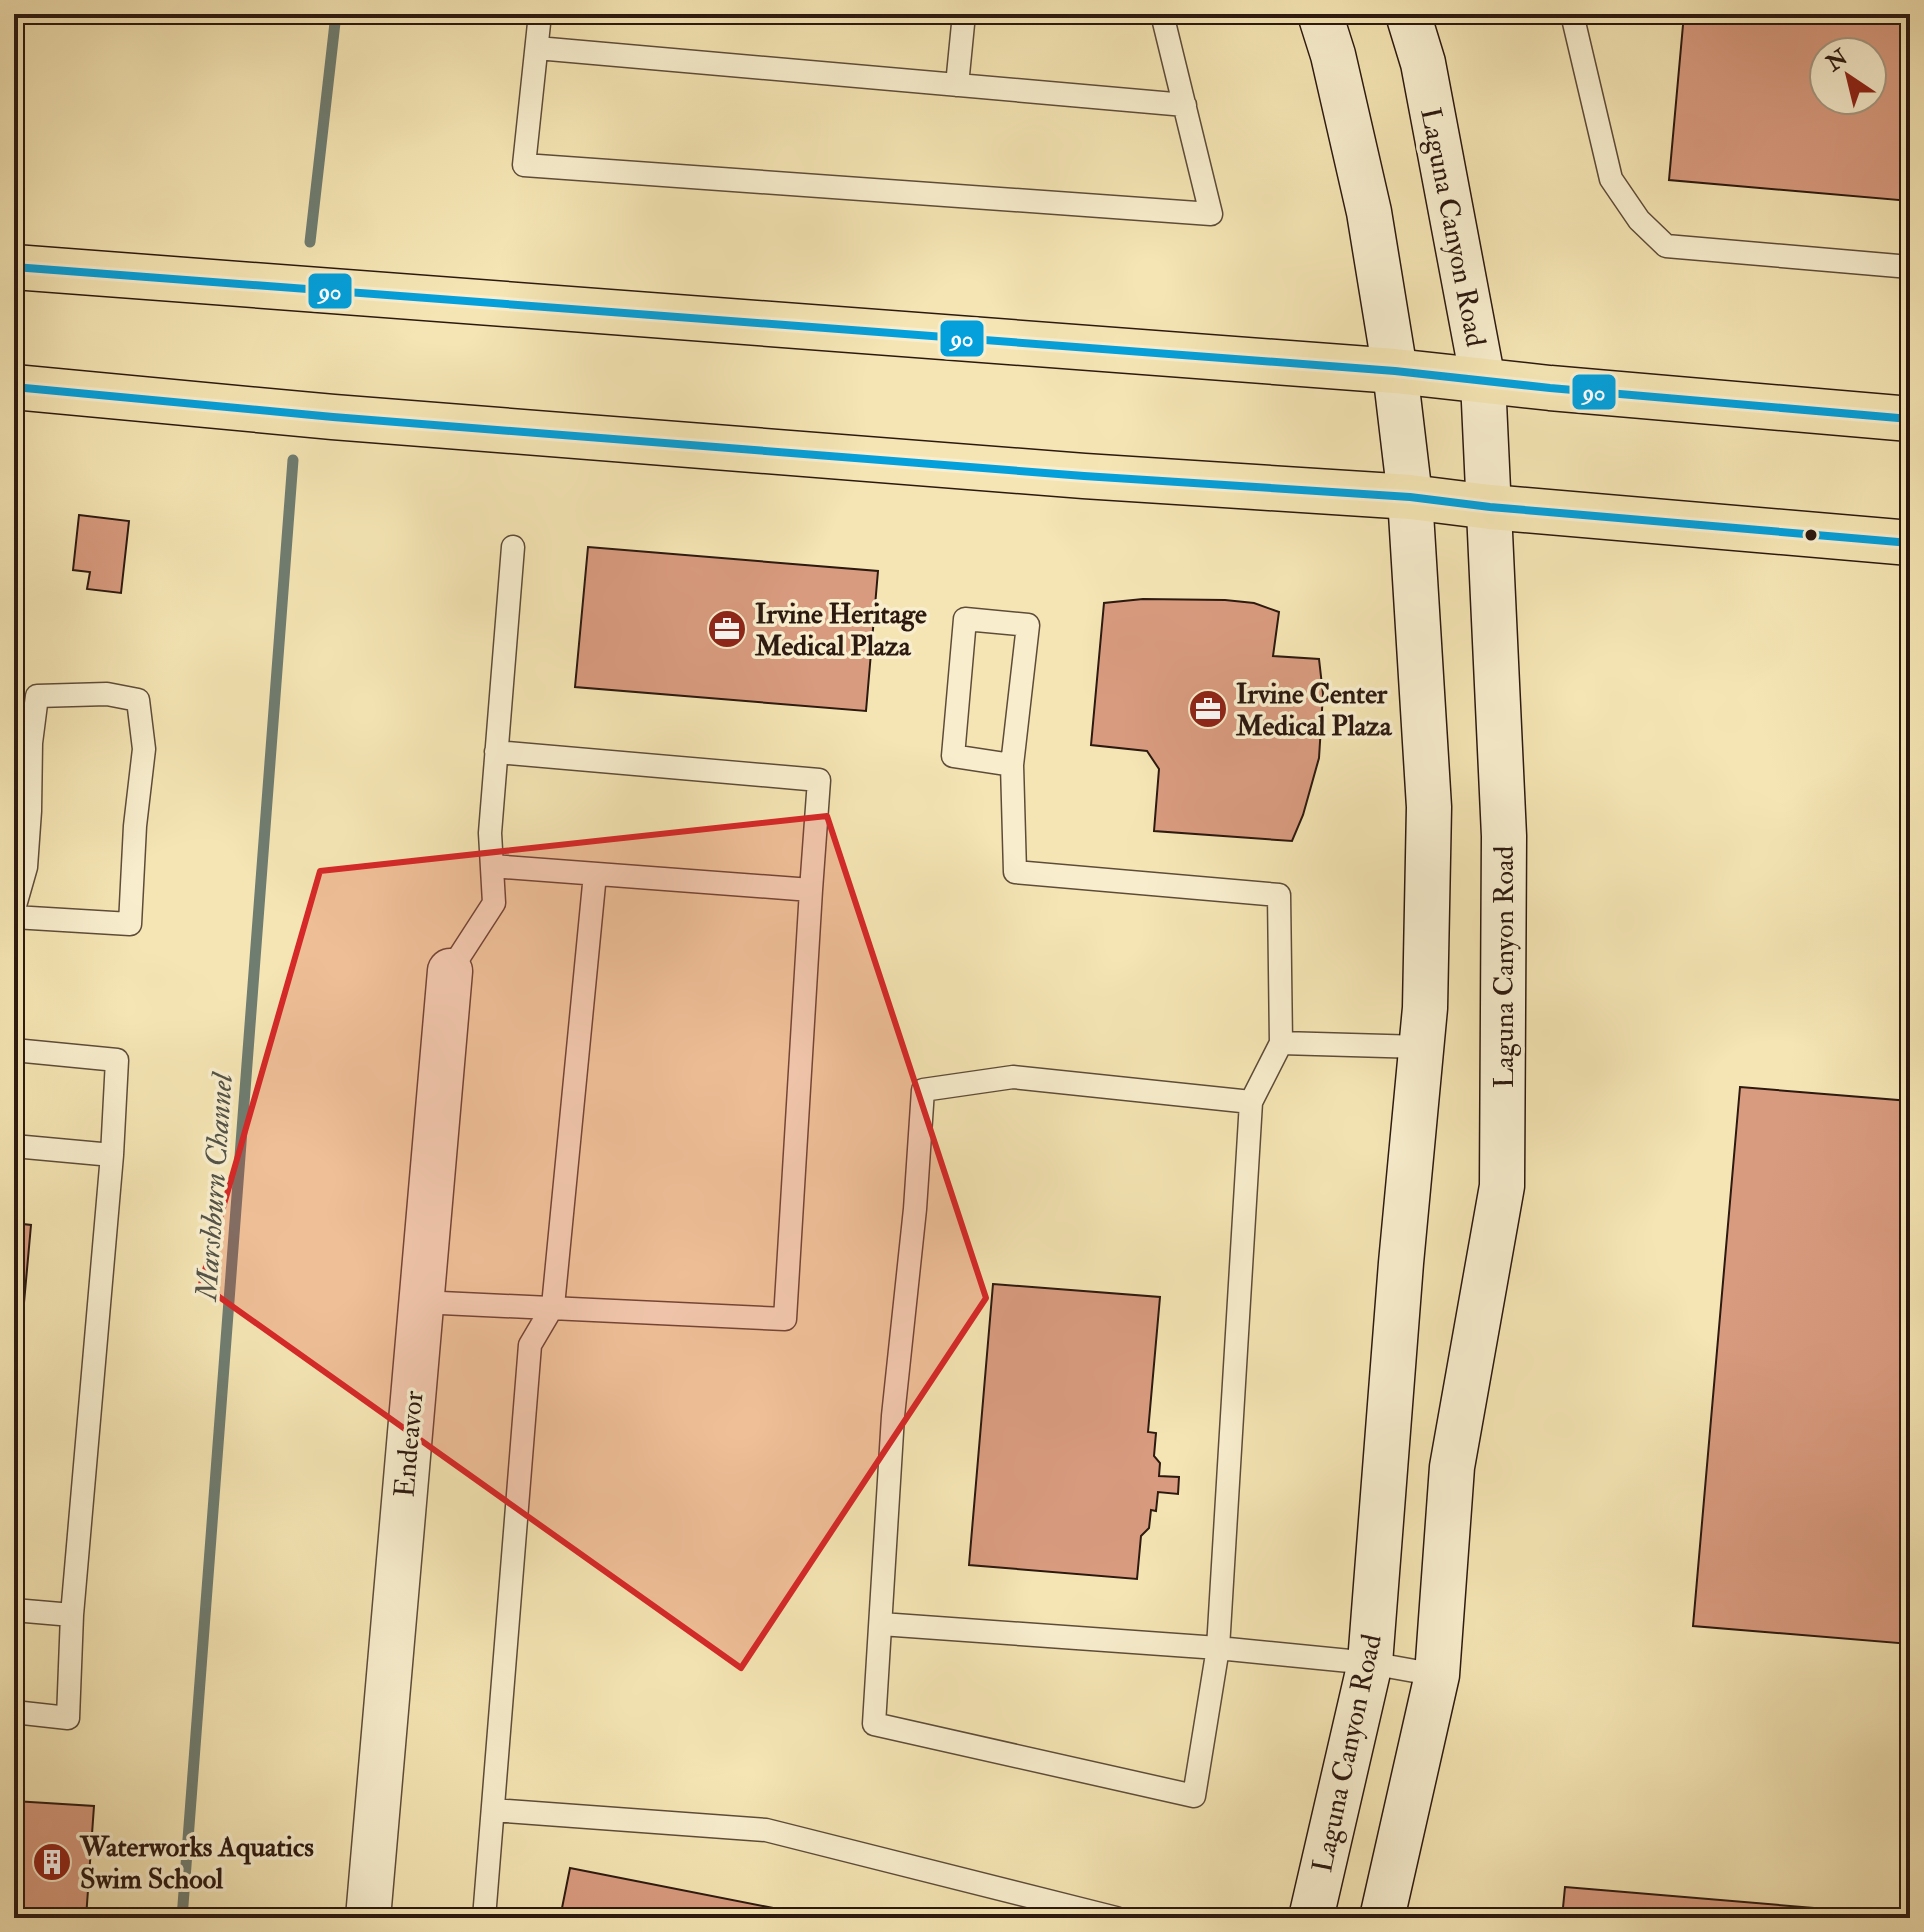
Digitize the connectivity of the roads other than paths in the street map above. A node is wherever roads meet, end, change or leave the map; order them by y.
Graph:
1 (540, 14) edge
2 (964, 14) edge
3 (1162, 14) edge
4 (1320, 14) edge
5 (1408, 14) edge
6 (1572, 14) edge
7 (537, 48) junction
8 (957, 85) junction
9 (1185, 105) junction
10 (14, 267) edge
11 (1910, 267) edge
12 (1395, 371) junction
13 (1483, 381) junction
14 (14, 387) edge
15 (1910, 419) edge
16 (1410, 497) junction
17 (1490, 507) junction
18 (1910, 543) edge
19 (513, 547) dead end
20 (496, 752) junction
21 (1012, 765) junction
22 (492, 866) junction
23 (595, 874) junction
24 (811, 890) junction
25 (14, 909) edge
26 (14, 917) edge
27 (450, 971) joint
28 (1281, 1043) junction
29 (1421, 1047) junction
30 (14, 1050) edge
31 (1251, 1102) junction
32 (14, 1146) edge
33 (112, 1155) junction
34 (420, 1302) junction
35 (553, 1306) junction
36 (14, 1610) edge
37 (72, 1615) junction
38 (881, 1624) junction
39 (1218, 1648) junction
40 (1370, 1663) junction
41 (1437, 1675) junction
42 (14, 1712) edge
43 (493, 1810) junction
44 (1052, 1910) edge
45 (368, 1918) edge
46 (484, 1918) edge
47 (1116, 1918) edge
48 (1311, 1918) edge
49 (1382, 1918) edge

1 - 7 lane
2 - 8 lane
3 - 9 lane
4 - 12 main road, Laguna Canyon Road
5 - 13 main road, Laguna Canyon Road
6 - 11 lane
7 - 8 lane
7 - 9 lane
8 - 9 lane
10 - 12 main road
12 - 13 main road
12 - 16 main road, Laguna Canyon Road
13 - 15 main road
13 - 17 main road, Laguna Canyon Road
14 - 16 main road
16 - 17 main road
16 - 29 main road, Laguna Canyon Road
17 - 18 main road
17 - 41 main road, Laguna Canyon Road
19 - 20 lane
20 - 22 lane
20 - 24 lane
21 - 21 lane
21 - 28 lane
22 - 23 lane
22 - 27 lane
23 - 24 lane
23 - 35 lane
24 - 35 lane
25 - 26 lane
27 - 34 main road, Endeavor
28 - 29 lane
28 - 31 lane
29 - 40 main road, Laguna Canyon Road
30 - 33 lane
31 - 38 lane
31 - 39 lane
32 - 33 lane
33 - 37 lane
34 - 35 lane
34 - 45 main road, Endeavor
35 - 43 lane
36 - 37 lane
37 - 42 lane
38 - 39 lane
38 - 39 lane
39 - 40 lane
40 - 41 lane
40 - 48 main road, Laguna Canyon Road
41 - 49 main road, Laguna Canyon Road
43 - 44 lane
43 - 46 lane
44 - 47 lane

